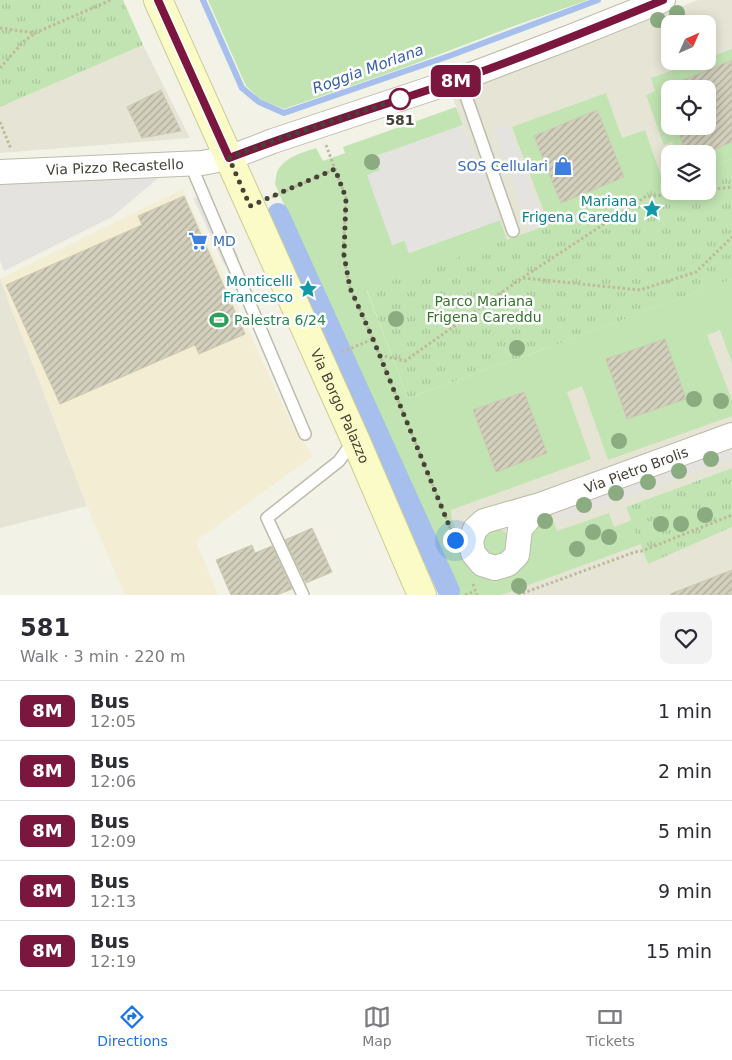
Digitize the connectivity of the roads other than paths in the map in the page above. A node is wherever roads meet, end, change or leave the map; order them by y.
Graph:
1 (158, 0) edge
2 (663, 0) edge
3 (460, 79) junction
4 (229, 158) junction
5 (190, 163) junction
6 (0, 172) edge
7 (513, 231) dead end
8 (305, 434) dead end
9 (732, 436) edge
10 (356, 439) junction
11 (540, 505) dead end
12 (303, 595) edge
13 (422, 595) edge

1 - 4 main road, Via Borgo Palazzo
2 - 3 street, Via Pizzo Recastello
3 - 4 street, Via Pizzo Recastello
3 - 7 lane
4 - 5 street, Via Pizzo Recastello
4 - 10 main road, Via Borgo Palazzo
5 - 6 street, Via Pizzo Recastello
5 - 8 lane
9 - 11 street, Via Pietro Brolis
10 - 12 lane
10 - 13 main road, Via Borgo Palazzo

